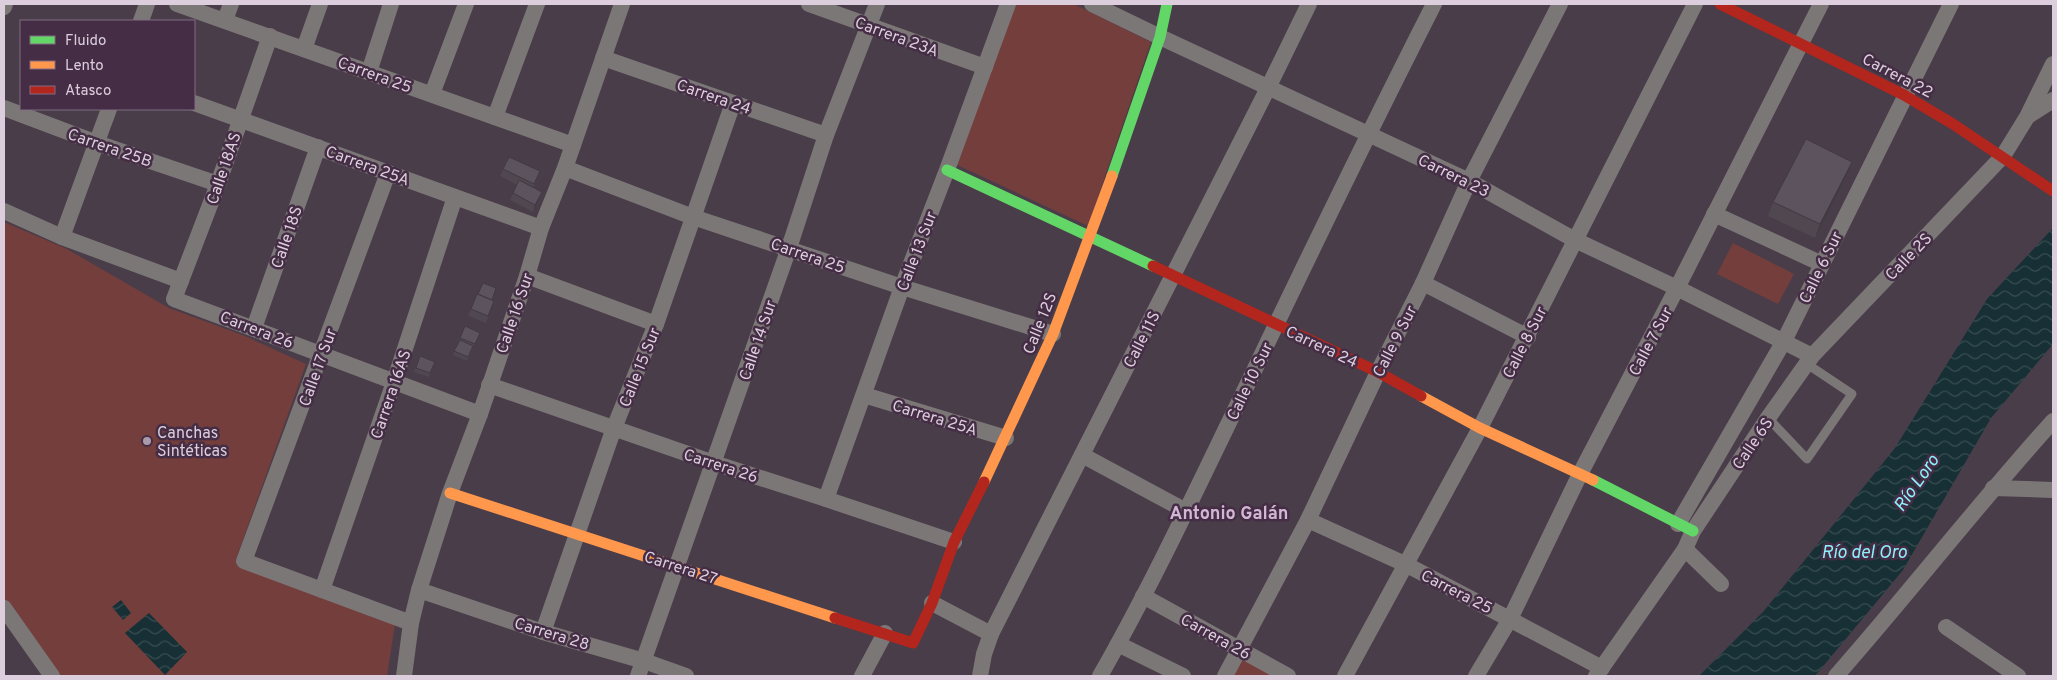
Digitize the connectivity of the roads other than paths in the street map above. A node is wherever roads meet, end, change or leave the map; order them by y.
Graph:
1 (147, 4) edge
2 (177, 4) edge
3 (231, 4) edge
4 (320, 4) edge
5 (390, 4) edge
6 (466, 4) edge
7 (537, 4) edge
8 (622, 4) edge
9 (810, 4) edge
10 (877, 4) edge
11 (1008, 4) edge
12 (1092, 4) edge
13 (1167, 4) edge
14 (1309, 4) edge
15 (1434, 4) edge
16 (1560, 4) edge
17 (1695, 4) edge
18 (1720, 4) edge
19 (1821, 4) edge
20 (1951, 4) edge
21 (141, 20) edge
22 (225, 20) junction
23 (869, 25) junction
24 (270, 36) junction
25 (1160, 37) junction
26 (1801, 43) junction
27 (304, 48) junction
28 (602, 58) junction
29 (2053, 64) edge
30 (985, 67) junction
31 (369, 72) junction
32 (1268, 88) junction
33 (432, 94) junction
34 (1904, 95) junction
35 (2053, 100) edge
36 (734, 103) junction
37 (195, 104) edge
38 (4, 108) edge
39 (109, 110) edge
40 (2027, 116) junction
41 (495, 117) junction
42 (240, 119) junction
43 (1368, 134) junction
44 (826, 135) junction
45 (97, 143) junction
46 (573, 145) junction
47 (318, 147) junction
48 (2003, 156) junction
49 (565, 168) junction
50 (947, 170) junction
51 (388, 173) junction
52 (1469, 181) junction
53 (218, 184) junction
54 (2053, 190) edge
55 (455, 197) junction
56 (4, 211) edge
57 (1714, 214) junction
58 (693, 217) junction
59 (541, 228) junction
60 (1091, 236) junction
61 (62, 237) junction
62 (1575, 240) junction
63 (789, 248) junction
64 (1822, 264) junction
65 (527, 276) junction
66 (1173, 276) junction
67 (181, 281) junction
68 (1423, 283) junction
69 (902, 287) junction
70 (1677, 288) junction
71 (174, 299) joint
72 (656, 324) junction
73 (1276, 324) junction
74 (254, 328) junction
75 (1053, 334) junction
76 (1528, 337) junction
77 (1784, 341) junction
78 (322, 354) junction
79 (1810, 360) junction
80 (1378, 372) junction
81 (394, 382) junction
82 (489, 385) junction
83 (864, 395) junction
84 (480, 414) junction
85 (1768, 418) junction
86 (2053, 421) edge
87 (614, 428) junction
88 (1480, 428) junction
89 (1006, 438) junction
90 (1082, 455) junction
91 (714, 463) junction
92 (1580, 474) junction
93 (1993, 488) junction
94 (2053, 490) edge
95 (450, 493) junction
96 (826, 499) junction
97 (1186, 511) junction
98 (1308, 520) junction
99 (1686, 527) junction
100 (576, 533) junction
101 (954, 542) junction
102 (1685, 548) junction
103 (1407, 565) junction
104 (678, 566) junction
105 (1721, 584) dead end
106 (322, 590) junction
107 (419, 590) junction
108 (1144, 596) junction
109 (932, 603) junction
110 (4, 610) edge
111 (1510, 619) junction
112 (411, 623) junction
113 (1946, 627) dead end
114 (543, 632) junction
115 (885, 633) junction
116 (991, 634) junction
117 (913, 643) joint
118 (1118, 644) junction
119 (1239, 649) junction
120 (641, 668) edge
121 (1599, 672) edge
122 (52, 676) edge
123 (404, 676) edge
124 (686, 676) edge
125 (862, 676) edge
126 (980, 676) edge
127 (1100, 676) edge
128 (1183, 676) edge
129 (1225, 676) edge
130 (1288, 676) edge
131 (1345, 676) edge
132 (1476, 676) edge
133 (1836, 676) edge
134 (2018, 676) edge

1 - 21 street
2 - 22 street, Carrera 25
3 - 22 street
4 - 27 street
5 - 31 street
6 - 33 street
7 - 41 street
8 - 28 street, Calle 16 Sur
9 - 23 street, Carrera 23A
10 - 23 street, Calle 14 Sur
11 - 30 street, Calle 13 Sur
12 - 25 street, Carrera 23
13 - 25 street, Calle 12S
14 - 32 street, Calle 11S
15 - 43 street, Calle 10 Sur
16 - 52 street, Calle 9 Sur
17 - 62 street, Calle 8 Sur
18 - 26 street, Carrera 22
19 - 26 street, Calle 7 Sur
20 - 34 street, Calle 6 Sur
22 - 24 street, Carrera 25
23 - 30 street, Carrera 23A
23 - 44 street, Calle 14 Sur
24 - 27 street, Carrera 25
24 - 42 street, Calle 18AS
25 - 32 street, Carrera 23
25 - 60 street, Calle 12S
26 - 34 street, Carrera 22
26 - 57 street, Calle 7 Sur
27 - 31 street, Carrera 25
28 - 36 street, Carrera 24
28 - 46 street, Calle 16 Sur
29 - 40 street, Calle 2S
30 - 50 street, Calle 13 Sur
31 - 33 street, Carrera 25
32 - 43 street, Carrera 23
32 - 66 street, Calle 11S
33 - 41 street, Carrera 25
34 - 48 street, Carrera 22
34 - 64 street, Calle 6 Sur
35 - 40 street
36 - 44 street, Carrera 24
36 - 58 street, Calle 15 Sur
37 - 42 street, Carrera 25A
38 - 45 street, Carrera 25B
39 - 45 street
40 - 48 street, Calle 2S
41 - 46 street, Carrera 25
42 - 47 street, Carrera 25A
42 - 53 street, Calle 18AS
43 - 52 street, Carrera 23
43 - 73 street, Calle 10 Sur
44 - 63 street, Calle 14 Sur
45 - 53 street, Carrera 25B
45 - 61 street
46 - 49 street, Calle 16 Sur
47 - 51 street, Carrera 25A
47 - 74 street, Calle 18S
48 - 54 street, Carrera 22
48 - 79 street, Calle 2S
49 - 58 street, Carrera 25
49 - 59 street, Calle 16 Sur
50 - 60 street, Carrera 24
50 - 69 street, Calle 13 Sur
51 - 55 street, Carrera 25A
51 - 78 street, Calle 17 Sur
52 - 62 street, Carrera 23
52 - 68 street, Calle 9 Sur
53 - 67 street, Calle 18AS
55 - 59 street, Carrera 25A
55 - 81 street, Carrera 16AS
56 - 61 street
57 - 64 street
57 - 70 street, Calle 7 Sur
58 - 63 street, Carrera 25
58 - 72 street, Calle 15 Sur
59 - 65 street, Calle 16 Sur
60 - 66 street, Carrera 24
60 - 75 street, Calle 12S
61 - 67 street
62 - 70 street, Carrera 23
62 - 76 street, Calle 8 Sur
63 - 69 street, Carrera 25
63 - 91 street, Calle 14 Sur
64 - 77 street, Calle 6 Sur
65 - 72 street
65 - 82 street, Calle 16 Sur
66 - 73 street, Carrera 24
66 - 90 street, Calle 11S
67 - 71 street, Calle 18AS
68 - 76 street
68 - 80 street, Calle 9 Sur
69 - 75 street, Carrera 25
69 - 83 street, Calle 13 Sur
70 - 77 street, Carrera 23
70 - 92 street, Calle 7 Sur
71 - 74 street, Carrera 26
72 - 87 street, Calle 15 Sur
73 - 80 street, Carrera 24
73 - 97 street, Calle 10 Sur
74 - 78 street, Carrera 26
75 - 89 street, Calle 12S
76 - 88 street, Calle 8 Sur
77 - 79 street, Carrera 23
77 - 99 street, Calle 6 Sur
78 - 81 street, Carrera 26
78 - 106 street, Calle 17 Sur
79 - 85 street, Calle 6S
79 - 85 lane
80 - 88 street, Carrera 24
80 - 98 street, Calle 9 Sur
81 - 84 street, Carrera 26
81 - 106 street, Carrera 16AS
82 - 84 street, Calle 16 Sur
82 - 87 street, Carrera 26
83 - 89 street, Carrera 25A
83 - 96 street, Calle 13 Sur
84 - 95 street, Calle 16 Sur
85 - 99 street, Calle 6S
86 - 93 street
87 - 91 street, Carrera 26
87 - 100 street, Calle 15 Sur
88 - 92 street, Carrera 24
88 - 103 street, Calle 8 Sur
89 - 101 street, Calle 12S
90 - 97 street
90 - 116 street, Calle 11S
91 - 96 street, Carrera 26
91 - 104 street, Calle 14 Sur
92 - 99 street, Carrera 24
92 - 111 street, Calle 7 Sur
93 - 94 street
93 - 133 street
95 - 100 street, Carrera 27
95 - 107 street, Calle 16 Sur
96 - 101 street, Carrera 26
97 - 108 street, Calle 10 Sur
98 - 103 street, Carrera 25
98 - 119 street, Calle 9 Sur
99 - 102 street, Calle 6 Sur
100 - 104 street, Carrera 27
100 - 114 street, Calle 15 Sur
101 - 109 street, Calle 12S
102 - 105 street
102 - 121 street, Calle 6 Sur
103 - 111 street, Carrera 25
103 - 131 street, Calle 8 Sur
104 - 115 street, Carrera 27
104 - 120 street, Calle 14 Sur
106 - 112 street
107 - 112 street, Calle 16 Sur
107 - 114 street, Carrera 28
108 - 118 street, Calle 10 Sur
108 - 119 street, Carrera 26
109 - 116 street
109 - 117 street, Calle 12S
110 - 122 street
111 - 121 street, Carrera 25
111 - 132 street, Calle 7 Sur
112 - 123 street, Calle 16 Sur
113 - 134 street
114 - 120 street, Carrera 28
115 - 117 street, Carrera 27
115 - 125 street
116 - 126 street, Calle 11S
118 - 127 street, Calle 10 Sur
118 - 128 street
119 - 129 street, Calle 9 Sur
119 - 130 street, Carrera 26
120 - 124 street, Carrera 28

